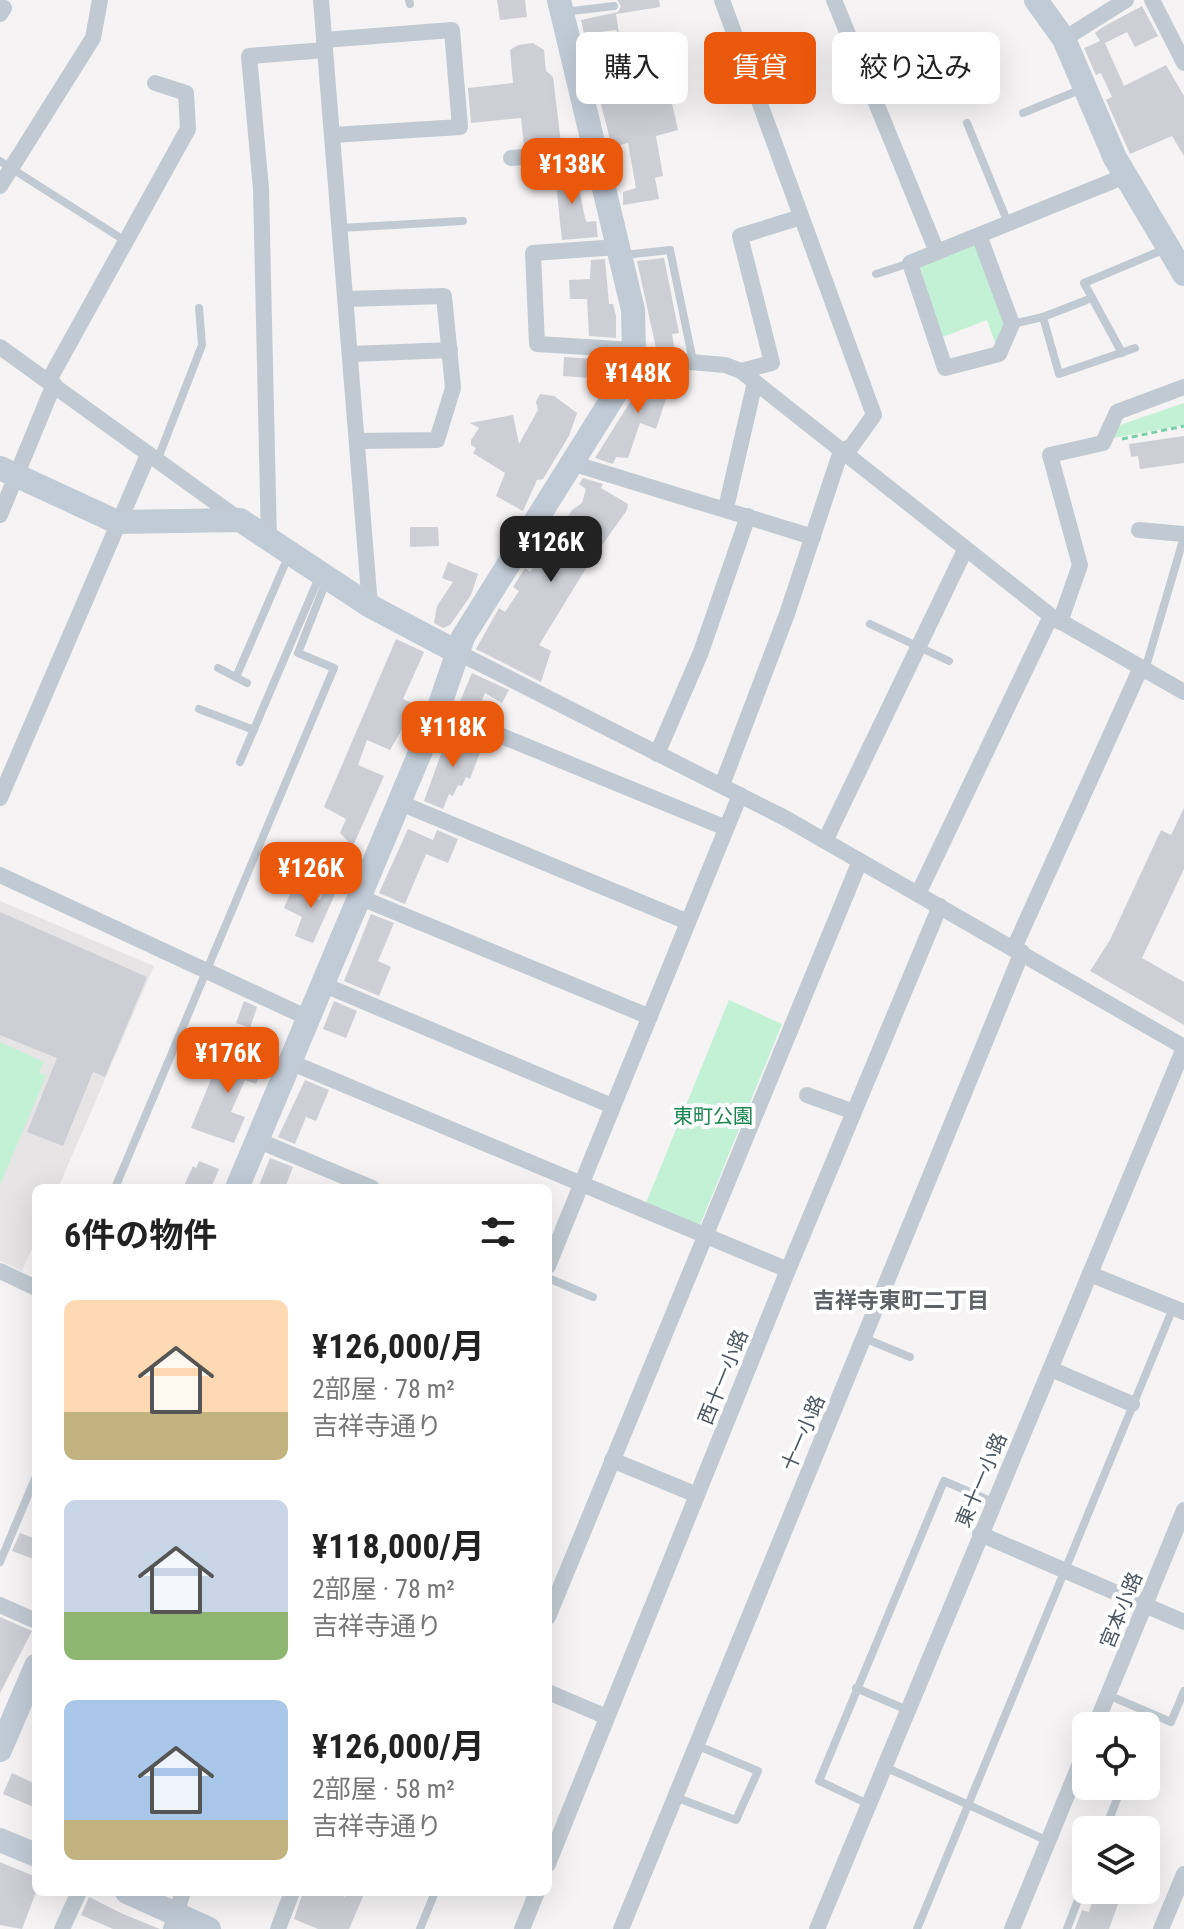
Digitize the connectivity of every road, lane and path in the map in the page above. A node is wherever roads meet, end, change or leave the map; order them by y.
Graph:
1 (100, 0) edge
2 (321, 0) edge
3 (722, 0) edge
4 (834, 0) edge
5 (1036, 0) edge
6 (1126, 0) edge
7 (1152, 0) edge
8 (1108, 5) edge
9 (0, 6) edge
10 (560, 6) edge
11 (614, 6) dead end
12 (0, 14) edge
13 (1064, 39) junction
14 (324, 45) junction
15 (576, 50) edge
16 (571, 51) junction
17 (1184, 63) edge
18 (155, 83) dead end
19 (1086, 87) junction
20 (1023, 113) dead end
21 (967, 123) dead end
22 (333, 135) junction
23 (594, 151) junction
24 (511, 158) dead end
25 (6, 164) edge
26 (1125, 176) junction
27 (0, 186) edge
28 (801, 217) junction
29 (463, 221) dead end
30 (1008, 223) junction
31 (341, 228) junction
32 (979, 235) junction
33 (127, 242) junction
34 (1168, 248) junction
35 (619, 251) junction
36 (937, 252) junction
37 (910, 263) junction
38 (876, 274) dead end
39 (1184, 274) edge
40 (1092, 298) junction
41 (347, 299) junction
42 (199, 308) dead end
43 (1043, 317) junction
44 (1012, 324) junction
45 (1135, 348) dead end
46 (450, 350) junction
47 (2, 353) edge
48 (1122, 353) junction
49 (352, 354) junction
50 (633, 354) junction
51 (693, 361) junction
52 (741, 371) junction
53 (52, 382) junction
54 (755, 382) junction
55 (1184, 387) edge
56 (1184, 426) edge
57 (359, 441) junction
58 (1103, 443) junction
59 (841, 451) junction
60 (152, 459) junction
61 (575, 464) junction
62 (8, 472) edge
63 (726, 508) junction
64 (0, 515) edge
65 (748, 516) junction
66 (240, 520) junction
67 (117, 522) junction
68 (1139, 530) dead end
69 (1184, 536) edge
70 (813, 537) junction
71 (279, 548) junction
72 (965, 550) junction
73 (324, 576) junction
74 (370, 606) junction
75 (1055, 619) junction
76 (870, 624) dead end
77 (917, 648) junction
78 (457, 652) junction
79 (949, 661) dead end
80 (218, 668) dead end
81 (1144, 671) junction
82 (236, 677) junction
83 (247, 683) dead end
84 (1184, 692) edge
85 (199, 709) dead end
86 (438, 710) junction
87 (254, 730) junction
88 (657, 754) junction
89 (240, 762) dead end
90 (722, 785) junction
91 (740, 795) junction
92 (0, 798) edge
93 (398, 802) junction
94 (726, 828) junction
95 (825, 841) junction
96 (860, 861) junction
97 (0, 875) edge
98 (918, 894) junction
99 (359, 897) junction
100 (940, 906) junction
101 (688, 922) junction
102 (1018, 950) junction
103 (205, 968) junction
104 (322, 984) junction
105 (650, 1017) junction
106 (308, 1018) junction
107 (1184, 1047) edge
108 (290, 1062) junction
109 (807, 1095) dead end
110 (612, 1106) junction
111 (854, 1112) junction
112 (257, 1140) junction
113 (581, 1183) junction
114 (117, 1184) edge
115 (239, 1184) edge
116 (357, 1184) edge
117 (704, 1234) junction
118 (552, 1257) edge
119 (552, 1270) edge
120 (788, 1270) junction
121 (0, 1271) edge
122 (1090, 1274) junction
123 (32, 1286) edge
124 (593, 1297) dead end
125 (1179, 1310) edge
126 (864, 1338) junction
127 (910, 1357) dead end
128 (1051, 1369) junction
129 (1132, 1404) junction
130 (612, 1460) junction
131 (32, 1486) edge
132 (697, 1495) junction
133 (993, 1502) junction
134 (1184, 1510) edge
135 (980, 1534) junction
136 (0, 1562) edge
137 (1064, 1573) junction
138 (0, 1605) edge
139 (1145, 1606) junction
140 (552, 1607) edge
141 (32, 1619) edge
142 (1184, 1622) edge
143 (32, 1675) edge
144 (856, 1688) junction
145 (1184, 1691) edge
146 (552, 1694) edge
147 (1108, 1695) junction
148 (905, 1709) junction
149 (1101, 1712) edge
150 (607, 1717) junction
151 (695, 1745) junction
152 (0, 1750) edge
153 (884, 1767) junction
154 (1072, 1790) edge
155 (674, 1796) junction
156 (868, 1804) junction
157 (968, 1805) junction
158 (0, 1840) edge
159 (1048, 1841) junction
160 (32, 1853) edge
161 (552, 1854) edge
162 (1184, 1874) edge
163 (77, 1896) edge
164 (137, 1896) edge
165 (290, 1896) edge
166 (433, 1896) edge
167 (535, 1896) edge
168 (1076, 1904) edge
169 (176, 1911) edge
170 (62, 1929) edge
171 (209, 1929) edge
172 (278, 1929) edge
173 (420, 1929) edge
174 (522, 1929) edge
175 (621, 1929) edge
176 (817, 1929) edge
177 (917, 1929) edge
178 (1012, 1929) edge
179 (1067, 1929) edge
180 (1161, 1929) edge

1 - 25 street
2 - 14 street
3 - 28 street
4 - 36 street
5 - 13 main road
6 - 8 street
7 - 17 street
8 - 13 street
9 - 12 street
10 - 11 lane
10 - 16 main road
13 - 19 main road
14 - 22 street
14 - 22 street
14 - 71 street
15 - 16 lane
16 - 23 main road
18 - 33 street
19 - 20 lane
19 - 26 main road
21 - 30 lane
22 - 31 street
23 - 24 street
23 - 35 main road
25 - 27 street
25 - 33 lane
26 - 30 street
26 - 34 main road
28 - 52 street
28 - 59 street
29 - 31 lane
30 - 32 street
31 - 41 street
32 - 36 street
32 - 44 street
33 - 53 street
34 - 39 main road
34 - 40 lane
35 - 50 main road
35 - 50 street
35 - 51 lane
36 - 37 street
37 - 38 lane
37 - 44 street
40 - 43 lane
40 - 48 lane
41 - 46 street
41 - 49 street
42 - 60 lane
43 - 44 lane
43 - 48 lane
45 - 48 lane
46 - 49 street
46 - 57 street
47 - 53 street
49 - 57 street
50 - 51 street
50 - 61 main road
51 - 52 street
52 - 54 street
53 - 60 street
53 - 62 street
54 - 59 street
54 - 63 street
55 - 58 street
56 - 58 path
57 - 74 street
58 - 75 street
59 - 70 street
59 - 72 street
60 - 66 street
60 - 67 street
61 - 63 street
61 - 78 main road
62 - 64 street
62 - 67 main road
63 - 65 street
65 - 70 street
65 - 88 street
66 - 67 main road
66 - 71 main road
67 - 92 street
68 - 69 street
69 - 81 lane
70 - 90 street
71 - 73 main road
71 - 82 lane
72 - 75 street
72 - 77 street
73 - 74 main road
73 - 87 lane
73 - 103 lane
74 - 78 main road
75 - 81 street
75 - 98 street
76 - 77 lane
77 - 79 lane
77 - 95 street
78 - 86 main road
78 - 88 street
80 - 82 lane
81 - 84 street
81 - 102 street, 十一小路
82 - 83 lane
85 - 87 lane
86 - 93 main road
86 - 94 street
87 - 89 lane
88 - 90 street
90 - 91 street
91 - 94 street
91 - 95 street
93 - 99 main road
93 - 101 street
94 - 101 street
95 - 96 street
96 - 98 street
96 - 117 street
97 - 103 street
98 - 100 street
99 - 104 main road
99 - 105 street
100 - 102 street
100 - 111 street, 西十一小路
101 - 105 street
102 - 107 street
102 - 126 street, 十一小路
103 - 106 street
103 - 114 lane
104 - 106 main road
104 - 110 street
105 - 110 street
106 - 108 main road
107 - 122 street, 東十一小路
108 - 112 main road
108 - 113 street
109 - 111 street
110 - 113 street
111 - 120 street, 西十一小路
112 - 115 main road
112 - 116 street
113 - 117 street
113 - 118 street
117 - 120 street
117 - 130 street
119 - 124 lane
120 - 132 street, 西十一小路
121 - 123 street
122 - 125 street
122 - 128 street, 東十一小路
125 - 129 lane
126 - 127 lane
126 - 151 street, 十一小路
128 - 129 street
128 - 133 street, 東十一小路
129 - 137 lane
130 - 132 street
130 - 140 street
131 - 136 lane
132 - 150 street, 西十一小路
133 - 135 street, 東十一小路
133 - 144 lane
134 - 139 street, 宮本小路
135 - 137 street
135 - 148 street, 東十一小路
137 - 139 street
137 - 157 lane
138 - 141 street
139 - 142 street
139 - 147 street, 宮本小路
143 - 152 main road
144 - 148 lane
144 - 156 lane
145 - 147 lane
146 - 150 street
147 - 149 street, 宮本小路
148 - 153 street, 東十一小路
150 - 161 street, 西十一小路
151 - 155 street, 十一小路
151 - 155 lane
153 - 156 street, 東十一小路
153 - 157 lane
154 - 159 street
155 - 175 street, 十一小路
156 - 176 street, 東十一小路
157 - 159 lane
157 - 177 lane
158 - 160 main road
159 - 178 street
162 - 180 street
163 - 170 street
164 - 169 main road
165 - 172 street
166 - 173 lane
167 - 174 street
168 - 179 lane
169 - 171 main road

